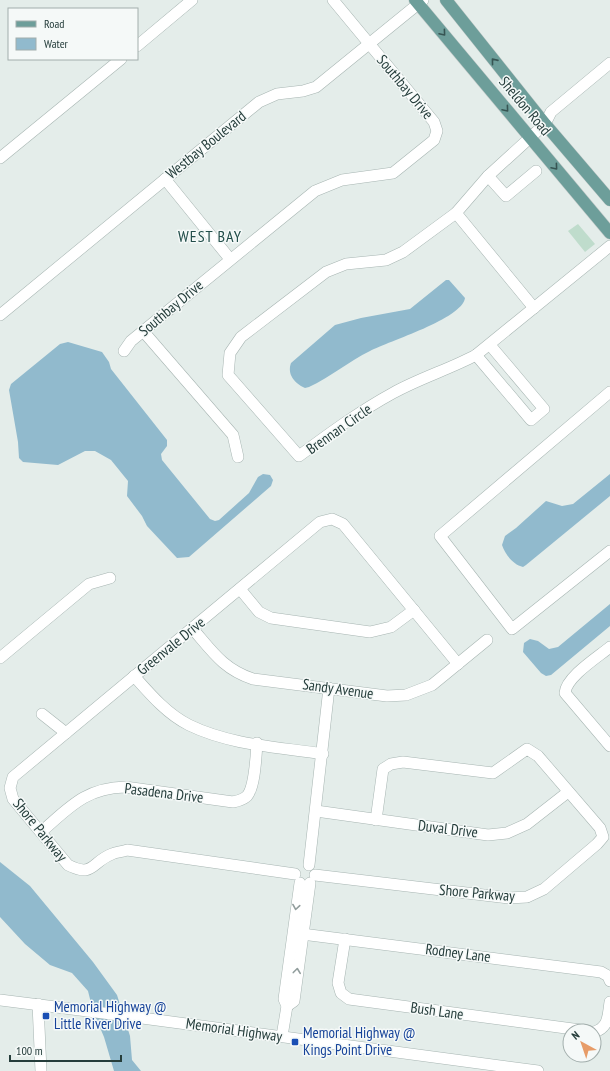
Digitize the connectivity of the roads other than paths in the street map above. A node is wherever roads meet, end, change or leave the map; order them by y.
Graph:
1 (192, 0) edge
2 (333, 0) edge
3 (446, 0) edge
4 (418, 1) edge
5 (370, 44) junction
6 (138, 45) edge
7 (120, 60) edge
8 (610, 63) edge
9 (545, 124) junction
10 (530, 137) junction
11 (0, 158) edge
12 (536, 171) dead end
13 (488, 176) junction
14 (165, 179) junction
15 (610, 200) edge
16 (456, 213) junction
17 (610, 233) edge
18 (606, 249) edge
19 (230, 258) junction
20 (534, 308) junction
21 (0, 315) edge
22 (143, 331) junction
23 (490, 345) junction
24 (124, 351) dead end
25 (476, 355) junction
26 (610, 392) edge
27 (238, 457) dead end
28 (610, 551) edge
29 (110, 578) dead end
30 (240, 589) junction
31 (414, 610) junction
32 (192, 628) junction
33 (487, 640) dead end
34 (610, 647) edge
35 (0, 658) edge
36 (458, 664) junction
37 (134, 676) junction
38 (329, 688) junction
39 (42, 714) dead end
40 (66, 733) junction
41 (257, 743) junction
42 (610, 746) edge
43 (323, 754) junction
44 (13, 778) joint
45 (568, 792) junction
46 (316, 811) junction
47 (376, 820) junction
48 (41, 832) junction
49 (309, 865) junction
50 (305, 879) junction
51 (302, 934) junction
52 (345, 939) junction
53 (610, 981) edge
54 (0, 1000) edge
55 (610, 1002) edge
56 (38, 1004) junction
57 (287, 1006) junction
58 (562, 1028) edge
59 (602, 1029) edge
60 (282, 1036) junction
61 (41, 1071) edge
62 (538, 1071) edge

1 - 6 street
2 - 5 street, Southbay Drive
9 -> 3 main road, Sheldon Road
4 - 5 street, Westbay Boulevard
4 -> 10 main road, Sheldon Road
5 - 14 street, Westbay Boulevard
5 - 19 street, Southbay Drive
7 - 11 street
8 - 9 street, Brennan Circle
9 - 10 street, Brennan Circle
9 - 15 main road, Sheldon Road
10 - 13 street, Brennan Circle
10 -> 17 main road, Sheldon Road
12 - 13 street
13 - 16 street, Brennan Circle
14 - 19 street
14 - 21 street, Westbay Boulevard
16 - 20 street
16 - 25 street, Brennan Circle
18 - 20 street, Brennan Circle
19 - 22 street, Southbay Drive
20 - 23 street, Brennan Circle
22 - 24 street, Southbay Drive
22 - 27 street
23 - 25 street, Brennan Circle
23 - 25 street
26 - 28 street
29 - 35 street
30 - 31 street
30 - 31 street, Greenvale Drive
30 - 32 street, Greenvale Drive
31 - 36 street
32 - 37 street, Greenvale Drive
32 - 38 street, Sandy Avenue
33 - 36 street, Sandy Avenue
34 - 42 street
36 - 38 street, Sandy Avenue
37 - 40 street, Greenvale Drive
37 - 41 street
38 - 43 street
39 - 40 street
40 - 44 street, Greenvale Drive
41 - 43 street
41 - 48 street, Pasadena Drive
43 - 46 street
44 - 48 street, Shore Parkway
45 - 47 street, Duval Drive
45 - 47 street, Shore Parkway
45 - 50 street, Shore Parkway
46 - 47 street, Duval Drive
46 - 49 street
48 - 50 street, Shore Parkway
49 - 50 street
49 - 50 street
50 - 51 street
50 -> 57 street
51 - 52 street, Rodney Lane
57 -> 51 street
52 - 53 street, Rodney Lane
52 - 58 street, Bush Lane
54 - 56 street, Memorial Highway
55 - 59 street
56 - 60 street, Memorial Highway
56 - 61 street
57 - 60 street
60 - 62 street, Memorial Highway

